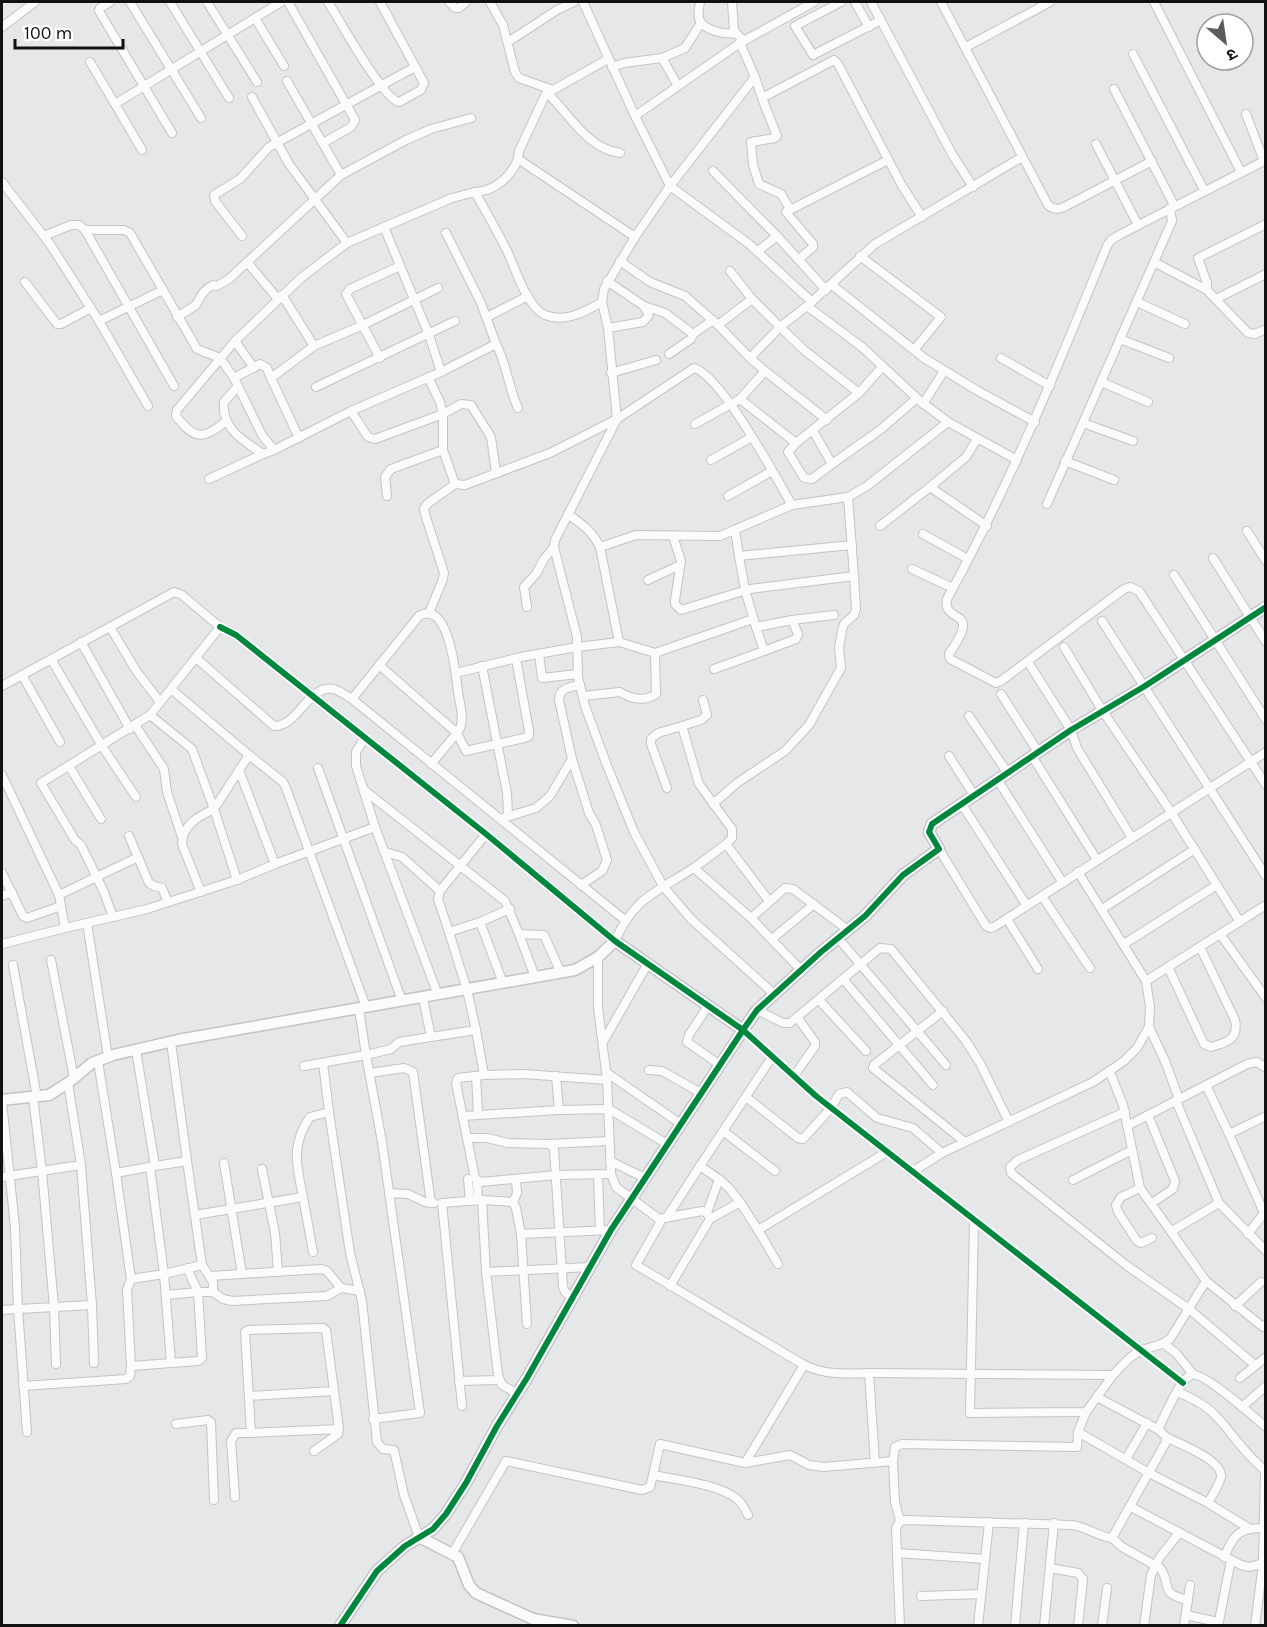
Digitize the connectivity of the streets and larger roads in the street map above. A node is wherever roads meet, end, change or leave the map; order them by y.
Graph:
1 (35, 2) edge
2 (110, 2) edge
3 (130, 2) edge
4 (170, 2) edge
5 (207, 2) edge
6 (282, 2) edge
7 (288, 2) edge
8 (328, 2) edge
9 (380, 2) edge
10 (449, 2) edge
11 (466, 2) edge
12 (490, 2) edge
13 (574, 2) edge
14 (583, 2) edge
15 (700, 2) edge
16 (732, 2) edge
17 (814, 2) edge
18 (841, 2) edge
19 (855, 2) edge
20 (871, 2) edge
21 (941, 2) edge
22 (1050, 2) edge
23 (1154, 2) edge
24 (255, 18) junction
25 (881, 20) junction
26 (701, 23) junction
27 (2, 27) edge
28 (869, 27) junction
29 (736, 33) junction
30 (227, 34) junction
31 (508, 42) junction
32 (742, 42) junction
33 (966, 47) junction
34 (200, 51) junction
35 (1132, 54) dead end
36 (662, 58) junction
37 (608, 59) junction
38 (90, 62) dead end
39 (284, 66) dead end
40 (415, 67) junction
41 (612, 67) junction
42 (172, 69) junction
43 (755, 77) junction
44 (287, 81) dead end
45 (257, 82) dead end
46 (380, 85) junction
47 (144, 86) junction
48 (678, 86) junction
49 (1114, 89) dead end
50 (548, 91) junction
51 (229, 98) dead end
52 (252, 98) dead end
53 (762, 99) junction
54 (115, 104) junction
55 (346, 104) junction
56 (1246, 114) dead end
57 (635, 116) junction
58 (201, 118) dead end
59 (471, 118) dead end
60 (311, 124) junction
61 (172, 133) dead end
62 (278, 142) junction
63 (323, 143) junction
64 (1096, 144) dead end
65 (142, 150) dead end
66 (620, 153) dead end
67 (1022, 158) junction
68 (518, 159) junction
69 (888, 160) junction
70 (1152, 161) junction
71 (1265, 161) edge
72 (713, 171) dead end
73 (1241, 172) junction
74 (341, 176) junction
75 (1115, 181) junction
76 (2, 182) edge
77 (670, 186) junction
78 (973, 187) junction
79 (1204, 190) junction
80 (476, 192) junction
81 (314, 199) junction
82 (1172, 207) junction
83 (790, 209) junction
84 (922, 217) junction
85 (1266, 224) edge
86 (1138, 225) junction
87 (384, 227) junction
88 (85, 231) junction
89 (446, 233) dead end
90 (44, 236) junction
91 (242, 236) dead end
92 (777, 236) junction
93 (635, 237) junction
94 (347, 243) junction
95 (758, 251) junction
96 (860, 256) junction
97 (799, 259) junction
98 (620, 261) junction
99 (247, 262) junction
100 (1155, 262) junction
101 (400, 266) junction
102 (730, 271) dead end
103 (1266, 274) edge
104 (607, 281) junction
105 (25, 282) dead end
106 (829, 287) junction
107 (438, 288) dead end
108 (163, 290) junction
109 (1207, 290) junction
110 (528, 296) junction
111 (280, 297) junction
112 (752, 298) junction
113 (414, 299) junction
114 (1216, 299) junction
115 (602, 302) junction
116 (1137, 302) junction
117 (809, 304) junction
118 (644, 306) junction
119 (129, 307) junction
120 (91, 308) junction
121 (177, 317) junction
122 (487, 317) junction
123 (99, 321) junction
124 (455, 321) dead end
125 (716, 323) junction
126 (1185, 324) dead end
127 (363, 325) junction
128 (780, 327) junction
129 (608, 328) junction
130 (1266, 329) edge
131 (693, 334) junction
132 (429, 335) junction
133 (1120, 339) junction
134 (235, 341) junction
135 (496, 344) junction
136 (314, 346) junction
137 (914, 350) junction
138 (669, 354) dead end
139 (220, 358) junction
140 (380, 358) junction
141 (750, 358) junction
142 (1001, 358) dead end
143 (1169, 358) dead end
144 (656, 360) dead end
145 (883, 366) junction
146 (254, 368) junction
147 (765, 371) junction
148 (944, 371) junction
149 (441, 372) junction
150 (611, 373) junction
151 (428, 377) junction
152 (271, 378) junction
153 (236, 382) junction
154 (1101, 382) junction
155 (174, 386) dead end
156 (1050, 386) junction
157 (316, 387) dead end
158 (859, 393) junction
159 (740, 399) junction
160 (920, 401) junction
161 (1148, 402) dead end
162 (731, 404) junction
163 (148, 406) dead end
164 (518, 408) dead end
165 (351, 411) junction
166 (443, 414) junction
167 (617, 419) junction
168 (827, 420) junction
169 (226, 421) junction
170 (948, 422) junction
171 (1035, 422) junction
172 (1083, 423) junction
173 (695, 424) dead end
174 (813, 430) junction
175 (752, 437) junction
176 (300, 438) junction
177 (977, 439) junction
178 (1133, 441) dead end
179 (796, 443) junction
180 (274, 450) junction
181 (443, 450) junction
182 (263, 454) junction
183 (711, 460) dead end
184 (1017, 460) junction
185 (1065, 461) junction
186 (832, 464) junction
187 (772, 471) junction
188 (496, 473) junction
189 (209, 478) dead end
190 (1114, 480) dead end
191 (455, 484) junction
192 (930, 488) junction
193 (387, 496) dead end
194 (728, 496) dead end
195 (848, 497) junction
196 (1047, 504) dead end
197 (792, 506) junction
198 (568, 514) junction
199 (880, 526) dead end
200 (987, 526) junction
201 (735, 530) junction
202 (1247, 531) dead end
203 (923, 534) dead end
204 (673, 536) junction
205 (852, 545) junction
206 (554, 547) junction
207 (600, 547) junction
208 (739, 556) junction
209 (1213, 558) dead end
210 (968, 559) junction
211 (1266, 561) edge
212 (680, 565) junction
213 (912, 569) dead end
214 (1174, 575) dead end
215 (854, 576) junction
216 (648, 580) dead end
217 (953, 588) junction
218 (745, 590) junction
219 (1266, 607) edge
220 (527, 608) dead end
221 (429, 613) junction
222 (834, 615) dead end
223 (1250, 618) junction
224 (792, 620) junction
225 (1102, 621) dead end
226 (755, 623) junction
227 (110, 627) junction
228 (220, 627) junction
229 (1215, 641) junction
230 (81, 642) junction
231 (619, 642) junction
232 (1266, 642) edge
233 (577, 647) junction
234 (1064, 647) dead end
235 (764, 651) junction
236 (655, 653) junction
237 (539, 654) junction
238 (196, 658) junction
239 (516, 658) junction
240 (51, 659) junction
241 (1184, 661) junction
242 (1028, 662) junction
243 (379, 665) junction
244 (482, 666) junction
245 (714, 669) dead end
246 (456, 673) junction
247 (578, 674) junction
248 (22, 675) junction
249 (580, 685) junction
250 (2, 686) edge
251 (1145, 686) junction
252 (171, 689) junction
253 (1001, 694) dead end
254 (312, 696) junction
255 (583, 696) junction
256 (352, 699) junction
257 (703, 700) dead end
258 (160, 702) junction
259 (1102, 710) junction
260 (150, 715) junction
261 (969, 716) dead end
262 (1266, 720) edge
263 (682, 726) junction
264 (132, 727) junction
265 (1071, 730) junction
266 (457, 733) junction
267 (365, 737) junction
268 (60, 742) dead end
269 (498, 744) junction
270 (102, 746) junction
271 (1266, 753) edge
272 (1035, 754) junction
273 (249, 755) junction
274 (949, 756) dead end
275 (572, 759) junction
276 (1251, 762) junction
277 (431, 764) junction
278 (69, 766) junction
279 (318, 768) dead end
280 (239, 770) junction
281 (1007, 772) junction
282 (2, 775) edge
283 (997, 779) junction
284 (1266, 785) edge
285 (667, 788) dead end
286 (1210, 788) junction
287 (364, 790) junction
288 (974, 795) junction
289 (136, 797) dead end
290 (961, 803) junction
291 (713, 804) junction
292 (214, 809) junction
293 (1172, 812) junction
294 (508, 816) junction
295 (101, 819) dead end
296 (499, 819) junction
297 (375, 827) junction
298 (486, 834) junction
299 (129, 836) dead end
300 (182, 837) junction
301 (1132, 838) junction
302 (344, 839) junction
303 (726, 844) junction
304 (939, 849) junction
305 (1195, 849) junction
306 (310, 851) junction
307 (385, 852) junction
308 (138, 857) junction
309 (1097, 860) junction
310 (275, 864) junction
311 (459, 866) junction
312 (694, 868) junction
313 (1078, 872) junction
314 (2, 873) edge
315 (1266, 876) edge
316 (97, 877) junction
317 (237, 880) junction
318 (1063, 883) junction
319 (581, 885) junction
320 (1217, 885) junction
321 (663, 886) junction
322 (440, 891) junction
323 (12, 892) junction
324 (201, 892) junction
325 (2, 896) edge
326 (59, 896) junction
327 (1042, 896) junction
328 (769, 901) junction
329 (168, 902) junction
330 (814, 904) junction
331 (1266, 905) edge
332 (62, 906) junction
333 (1027, 906) junction
334 (510, 909) junction
335 (1102, 909) junction
336 (113, 917) junction
337 (751, 918) junction
338 (1006, 919) junction
339 (480, 922) junction
340 (1240, 922) junction
341 (87, 923) junction
342 (624, 923) junction
343 (65, 928) junction
344 (848, 930) junction
345 (449, 932) junction
346 (519, 934) junction
347 (1220, 934) junction
348 (617, 937) junction
349 (838, 938) junction
350 (772, 939) junction
351 (2, 944) edge
352 (1124, 944) junction
353 (1200, 946) junction
354 (598, 957) junction
355 (51, 960) dead end
356 (861, 964) junction
357 (13, 965) dead end
358 (647, 965) junction
359 (1168, 967) junction
360 (1090, 968) dead end
361 (1038, 969) dead end
362 (801, 970) junction
363 (561, 973) junction
364 (535, 977) junction
365 (843, 980) junction
366 (1146, 981) junction
367 (503, 983) junction
368 (467, 990) junction
369 (774, 994) junction
370 (438, 995) junction
371 (423, 998) junction
372 (1266, 998) edge
373 (819, 1000) junction
374 (402, 1001) junction
375 (708, 1006) junction
376 (362, 1008) junction
377 (757, 1010) junction
378 (943, 1011) junction
379 (797, 1017) junction
380 (1149, 1027) junction
381 (476, 1030) junction
382 (742, 1030) junction
383 (917, 1031) junction
384 (431, 1037) junction
385 (171, 1042) junction
386 (603, 1043) junction
387 (898, 1045) junction
388 (136, 1050) junction
389 (866, 1051) dead end
390 (366, 1055) junction
391 (772, 1057) junction
392 (103, 1059) junction
393 (323, 1063) junction
394 (720, 1065) junction
395 (946, 1065) dead end
396 (304, 1066) dead end
397 (1266, 1068) edge
398 (649, 1070) dead end
399 (1110, 1072) junction
400 (370, 1073) junction
401 (480, 1076) junction
402 (556, 1076) junction
403 (794, 1076) junction
404 (607, 1077) junction
405 (71, 1081) junction
406 (933, 1085) dead end
407 (1206, 1085) junction
408 (701, 1093) junction
409 (35, 1097) junction
410 (746, 1097) junction
411 (1178, 1100) junction
412 (2, 1101) edge
413 (831, 1108) junction
414 (609, 1109) junction
415 (559, 1110) junction
416 (329, 1112) junction
417 (1125, 1112) junction
418 (478, 1114) junction
419 (1148, 1115) junction
420 (463, 1116) junction
421 (1265, 1118) edge
422 (1009, 1122) junction
423 (681, 1124) junction
424 (1127, 1126) junction
425 (723, 1131) junction
426 (1229, 1134) junction
427 (467, 1138) junction
428 (609, 1141) junction
429 (965, 1142) junction
430 (549, 1144) junction
431 (667, 1144) junction
432 (1132, 1150) junction
433 (887, 1152) junction
434 (942, 1153) junction
435 (187, 1161) junction
436 (610, 1161) junction
437 (224, 1163) dead end
438 (81, 1165) junction
439 (153, 1166) junction
440 (699, 1166) junction
441 (262, 1169) dead end
442 (42, 1171) junction
443 (775, 1171) dead end
444 (912, 1172) junction
445 (116, 1173) junction
446 (611, 1174) junction
447 (556, 1175) junction
448 (598, 1175) junction
449 (6, 1176) edge
450 (645, 1178) junction
451 (516, 1179) junction
452 (719, 1179) junction
453 (472, 1180) junction
454 (1073, 1180) dead end
455 (1140, 1188) junction
456 (389, 1193) junction
457 (303, 1197) junction
458 (632, 1199) junction
459 (476, 1201) junction
460 (513, 1202) junction
461 (740, 1202) junction
462 (269, 1203) junction
463 (431, 1203) junction
464 (442, 1203) junction
465 (1152, 1203) junction
466 (1219, 1203) junction
467 (233, 1209) junction
468 (1265, 1213) edge
469 (195, 1215) junction
470 (709, 1216) junction
471 (663, 1218) junction
472 (974, 1222) junction
473 (605, 1230) junction
474 (758, 1230) junction
475 (560, 1232) junction
476 (1173, 1232) junction
477 (521, 1233) junction
478 (1248, 1234) junction
479 (1152, 1238) dead end
480 (1266, 1251) edge
481 (313, 1252) dead end
482 (778, 1264) dead end
483 (202, 1265) junction
484 (590, 1267) junction
485 (187, 1268) junction
486 (562, 1268) junction
487 (522, 1270) junction
488 (278, 1271) junction
489 (486, 1272) junction
490 (164, 1274) junction
491 (242, 1274) junction
492 (210, 1276) junction
493 (130, 1280) junction
494 (1206, 1281) junction
495 (1261, 1282) dead end
496 (670, 1286) junction
497 (341, 1288) junction
498 (360, 1291) junction
499 (198, 1292) junction
500 (213, 1292) junction
501 (166, 1296) junction
502 (573, 1298) junction
503 (92, 1305) junction
504 (1235, 1306) junction
505 (54, 1307) junction
506 (1189, 1309) junction
507 (2, 1310) edge
508 (18, 1310) junction
509 (527, 1324) dead end
510 (1265, 1327) edge
511 (1164, 1344) junction
512 (1141, 1350) junction
513 (1266, 1357) edge
514 (94, 1363) dead end
515 (171, 1363) junction
516 (56, 1364) dead end
517 (804, 1365) junction
518 (1255, 1365) junction
519 (131, 1366) junction
520 (869, 1373) junction
521 (971, 1374) junction
522 (1193, 1374) junction
523 (1113, 1375) junction
524 (1240, 1378) dead end
525 (499, 1380) junction
526 (459, 1381) junction
527 (1183, 1383) junction
528 (23, 1386) junction
529 (1266, 1386) edge
530 (334, 1391) junction
531 (1178, 1392) junction
532 (518, 1394) junction
533 (249, 1396) junction
534 (1097, 1397) junction
535 (462, 1406) dead end
536 (1242, 1407) junction
537 (1086, 1412) junction
538 (373, 1419) junction
539 (1146, 1423) junction
540 (176, 1424) dead end
541 (1266, 1427) edge
542 (339, 1429) junction
543 (1159, 1430) junction
544 (27, 1432) dead end
545 (1078, 1432) junction
546 (251, 1433) junction
547 (1166, 1437) junction
548 (314, 1451) dead end
549 (1126, 1459) junction
550 (893, 1461) junction
551 (745, 1462) junction
552 (875, 1463) junction
553 (1265, 1471) edge
554 (1149, 1473) junction
555 (653, 1475) junction
556 (235, 1497) dead end
557 (214, 1500) dead end
558 (1208, 1503) junction
559 (1131, 1506) junction
560 (748, 1515) dead end
561 (900, 1521) junction
562 (989, 1522) junction
563 (1024, 1523) junction
564 (1054, 1523) junction
565 (1250, 1528) junction
566 (1263, 1528) junction
567 (1179, 1533) junction
568 (419, 1537) junction
569 (1112, 1538) junction
570 (897, 1553) junction
571 (452, 1554) junction
572 (1228, 1558) junction
573 (985, 1559) junction
574 (1264, 1563) edge
575 (1155, 1565) junction
576 (1050, 1568) junction
577 (1190, 1585) dead end
578 (1107, 1588) dead end
579 (981, 1594) junction
580 (921, 1596) dead end
581 (1188, 1600) junction
582 (1186, 1615) junction
583 (1266, 1622) edge
584 (1256, 1623) edge
585 (1218, 1624) edge
586 (340, 1626) edge
587 (573, 1626) edge
588 (900, 1626) edge
589 (978, 1626) edge
590 (1015, 1626) edge
591 (1044, 1626) edge
592 (1078, 1626) edge
593 (1102, 1626) edge
594 (1144, 1626) edge
595 (1184, 1626) edge

1 - 27 street
2 - 47 street
3 - 42 street
4 - 34 street
5 - 30 street
6 - 24 street
7 - 55 street
8 - 46 street
9 - 40 street
10 - 11 street
12 - 31 street
13 - 31 street
14 - 37 street
15 - 26 street
16 - 29 street
17 - 32 street
18 - 28 street
19 - 28 street
20 - 25 street
21 - 33 street
22 - 33 street
23 - 73 street
24 - 30 street
24 - 39 street
25 - 28 street
25 - 78 street
26 - 29 street
26 - 36 street
29 - 32 street
30 - 34 street
30 - 45 street
31 - 50 street
32 - 43 street
32 - 48 street
33 - 67 street
34 - 42 street
34 - 51 street
35 - 79 street
36 - 41 street
36 - 48 street
37 - 41 street
37 - 50 street
38 - 54 street
40 - 46 street
40 - 46 street
41 - 57 street
42 - 47 street
42 - 58 street
43 - 53 street
43 - 77 street
44 - 60 street
46 - 55 street
47 - 54 street
47 - 61 street
48 - 57 street
49 - 70 street
50 - 66 street
50 - 68 street
52 - 62 street
53 - 69 street
53 - 83 street
54 - 65 street
55 - 60 street
55 - 63 street
56 - 71 street
57 - 77 street
59 - 74 street
60 - 62 street
60 - 63 street
62 - 81 street
62 - 91 street
63 - 74 street
64 - 75 street
67 - 75 street
67 - 78 street
68 - 80 street
68 - 93 street
69 - 83 street
69 - 84 street
70 - 75 street
70 - 82 street
71 - 73 street
72 - 92 street
73 - 79 street
74 - 81 street
75 - 86 street
76 - 90 street
77 - 93 street
77 - 95 street
78 - 84 street
79 - 82 street
80 - 87 street
80 - 110 street
81 - 94 street
81 - 99 street
82 - 86 street
82 - 100 street
83 - 97 street
84 - 96 street
85 - 109 street
86 - 156 street
87 - 94 street
87 - 101 street
88 - 90 street
88 - 108 street
88 - 119 street
89 - 122 street
90 - 120 street
92 - 95 street
92 - 97 street
93 - 98 street
94 - 111 street
95 - 117 street
96 - 106 street
96 - 137 street
97 - 106 street
98 - 104 street
98 - 125 street
99 - 111 street
99 - 121 street
100 - 109 street
100 - 116 street
101 - 113 street
101 - 127 street
102 - 112 street
103 - 114 street
104 - 115 street
104 - 118 street
105 - 120 street
106 - 117 street
106 - 137 street
107 - 113 street
108 - 119 street
108 - 121 street
109 - 114 street
110 - 115 street
110 - 122 street
111 - 134 street
111 - 136 street
112 - 125 street
112 - 128 street
113 - 127 street
113 - 132 street
114 - 130 street
115 - 129 street
116 - 126 street
116 - 133 street
117 - 128 street
117 - 145 street
118 - 129 street
118 - 131 street
119 - 123 street
119 - 155 street
120 - 123 street
121 - 139 street
122 - 135 street
123 - 163 street
124 - 132 street
125 - 131 street
125 - 141 street
127 - 136 street
127 - 140 street
128 - 141 street
128 - 158 street
129 - 150 street
131 - 138 street
132 - 140 street
132 - 149 street
133 - 143 street
133 - 154 street
134 - 139 street
134 - 146 street
135 - 149 street
135 - 164 street
136 - 152 street
137 - 148 street
139 - 153 street
139 - 169 street
140 - 157 street
141 - 147 street
142 - 156 street
144 - 150 street
145 - 158 street
145 - 160 street
146 - 152 street
146 - 153 street
147 - 159 street
147 - 168 street
148 - 160 street
148 - 171 street
149 - 151 street
150 - 167 street
151 - 165 street
151 - 166 street
152 - 176 street
153 - 169 street
153 - 180 street
154 - 161 street
154 - 172 street
156 - 171 street
158 - 168 street
159 - 162 street
159 - 179 street
160 - 170 street
160 - 186 street
162 - 167 street
162 - 173 street
162 - 175 street
165 - 166 street
165 - 176 street
166 - 181 street
166 - 188 street
167 - 188 street
167 - 198 street
168 - 174 street
169 - 182 street
170 - 177 street
170 - 195 street
171 - 184 street
172 - 178 street
172 - 185 street
174 - 179 street
174 - 186 street
175 - 183 street
175 - 187 street
176 - 180 street
177 - 184 street
177 - 192 street
179 - 186 street
180 - 182 street
181 - 191 street
181 - 193 street
182 - 189 street
184 - 200 street
185 - 190 street
185 - 196 street
187 - 194 street
187 - 197 street
188 - 191 street
191 - 221 street
192 - 199 street
192 - 200 street
195 - 197 street
195 - 205 street
197 - 201 street
198 - 206 street
198 - 207 street
200 - 210 street
201 - 204 street
201 - 208 street
202 - 211 street
203 - 210 street
204 - 207 street
204 - 212 street
205 - 208 street
205 - 215 street
206 - 220 street
206 - 233 street
207 - 231 street
208 - 218 street
209 - 223 street
210 - 217 street
212 - 216 street
212 - 218 street
213 - 217 street
214 - 229 street
215 - 218 street
215 - 291 street
217 - 242 street
218 - 226 street
219 - 223 street
221 - 243 street
221 - 246 street
222 - 224 street
223 - 229 street
223 - 232 street
224 - 226 street
224 - 235 street
225 - 251 street
226 - 235 street
226 - 236 street
227 - 228 street
227 - 230 street
227 - 258 street
228 - 238 street
228 - 254 street
229 - 241 street
229 - 262 street
230 - 240 street
230 - 264 street
231 - 233 street
231 - 236 street
233 - 237 street
233 - 247 street
234 - 259 street
235 - 245 street
236 - 255 street
237 - 239 street
237 - 247 street
238 - 252 street
238 - 254 street
239 - 244 street
239 - 269 street
240 - 248 street
240 - 270 street
241 - 242 street
241 - 251 street
241 - 276 street
242 - 265 street
243 - 256 street
243 - 266 street
244 - 246 street
244 - 269 street
246 - 266 street
247 - 249 street
248 - 250 street
248 - 268 street
249 - 255 street
249 - 275 street
251 - 259 street
251 - 286 street
252 - 258 street
252 - 273 street
253 - 272 street
254 - 256 street
254 - 267 street
255 - 321 street
256 - 277 street
257 - 263 street
258 - 260 street
259 - 265 street
259 - 293 street
260 - 264 street
260 - 292 street
261 - 281 street
263 - 285 street
263 - 291 street
264 - 270 street
264 - 300 street
265 - 272 street
265 - 301 street
266 - 269 street
266 - 277 street
267 - 287 street
267 - 298 street
269 - 294 street
270 - 278 street
270 - 289 street
271 - 276 street
272 - 281 street
272 - 309 street
273 - 280 street
273 - 306 street
274 - 288 street
275 - 294 street
275 - 319 street
276 - 284 street
276 - 286 street
277 - 296 street
278 - 295 street
278 - 316 street
279 - 302 street
280 - 292 street
280 - 310 street
281 - 283 street
282 - 326 street
283 - 288 street
283 - 318 street
286 - 293 street
286 - 315 street
287 - 297 street
287 - 311 street
288 - 290 street
290 - 304 street
290 - 333 street
291 - 303 street
292 - 300 street
292 - 317 street
293 - 301 street
293 - 305 street
294 - 296 street
296 - 319 street
297 - 302 street
297 - 307 street
298 - 311 street
298 - 348 street
299 - 308 street
300 - 324 street
301 - 309 street
302 - 306 street
302 - 374 street
303 - 312 street
303 - 328 street
304 - 338 street
304 - 344 street
305 - 320 street
305 - 335 street
306 - 310 street
306 - 376 street
307 - 322 street
307 - 370 street
308 - 316 street
308 - 329 street
309 - 313 street
310 - 317 street
311 - 322 street
311 - 334 street
312 - 321 street
312 - 337 street
313 - 318 street
313 - 335 street
314 - 323 street
316 - 326 street
316 - 336 street
317 - 324 street
318 - 327 street
319 - 342 street
320 - 340 street
320 - 352 street
321 - 342 street
321 - 369 street
322 - 345 street
323 - 325 street
323 - 332 street
324 - 329 street
326 - 332 street
327 - 333 street
327 - 360 street
328 - 330 street
328 - 337 street
329 - 336 street
330 - 344 street
330 - 350 street
331 - 340 street
332 - 343 street
333 - 338 street
334 - 339 street
334 - 346 street
335 - 352 street
336 - 341 street
337 - 350 street
338 - 361 street
339 - 345 street
339 - 367 street
340 - 347 street
341 - 343 street
341 - 392 street
342 - 348 street
343 - 351 street
344 - 349 street
345 - 368 street
346 - 363 street
346 - 364 street
347 - 353 street
347 - 372 street
348 - 354 street
348 - 358 street
349 - 356 street
349 - 362 street
350 - 362 street
352 - 366 street
353 - 359 street
353 - 359 street
354 - 363 street
354 - 386 street
355 - 405 street
356 - 365 street
356 - 378 street
356 - 383 street
357 - 409 street
358 - 375 street
358 - 386 street
359 - 366 street
362 - 369 street
363 - 364 street
364 - 367 street
365 - 373 street
365 - 387 street
366 - 380 street
367 - 368 street
368 - 370 street
368 - 381 street
369 - 377 street
370 - 371 street
371 - 374 street
371 - 384 street
373 - 379 street
373 - 389 street
374 - 376 street
375 - 382 street
375 - 394 street
376 - 385 street
376 - 390 street
377 - 379 street
377 - 382 street
378 - 383 street
378 - 422 street
379 - 403 street
380 - 399 street
380 - 411 street
381 - 384 street
381 - 401 street
382 - 391 street
382 - 394 street
383 - 387 street
383 - 395 street
384 - 390 street
385 - 388 street
385 - 435 street
386 - 404 street
387 - 406 street
387 - 429 street
388 - 392 street
388 - 439 street
390 - 393 street
390 - 400 street
391 - 403 street
391 - 410 street
392 - 405 street
392 - 445 street
393 - 396 street
393 - 416 street
394 - 408 street
397 - 407 street
398 - 408 street
399 - 417 street
399 - 422 street
400 - 456 street
400 - 463 street
401 - 402 street
401 - 418 street
401 - 420 street
402 - 404 street
402 - 415 street
403 - 413 street
404 - 414 street
404 - 423 street
405 - 409 street
405 - 438 street
407 - 411 street
407 - 426 street
408 - 423 street
409 - 412 street
409 - 442 street
410 - 413 street
410 - 425 street
411 - 419 street
411 - 466 street
412 - 449 street
413 - 433 street
413 - 434 street
414 - 415 street
414 - 428 street
414 - 431 street
415 - 418 street
416 - 457 street
416 - 498 street
417 - 424 street
417 - 506 street
418 - 420 street
419 - 424 street
419 - 465 street
420 - 427 street
421 - 426 street
422 - 429 street
423 - 431 street
424 - 432 street
425 - 440 street
425 - 443 street
426 - 468 street
427 - 430 street
427 - 453 street
428 - 430 street
428 - 436 street
429 - 434 street
430 - 447 street
431 - 450 street
432 - 454 street
432 - 455 street
433 - 444 street
433 - 474 street
434 - 444 street
435 - 439 street
435 - 469 street
436 - 446 street
436 - 450 street
437 - 467 street
438 - 442 street
438 - 503 street
439 - 445 street
439 - 490 street
440 - 452 street
440 - 471 street
441 - 462 street
442 - 449 street
442 - 505 street
444 - 472 street
445 - 493 street
446 - 448 street
446 - 458 street
447 - 448 street
447 - 451 street
447 - 475 street
448 - 473 street
449 - 508 street
450 - 458 street
451 - 453 street
451 - 460 street
452 - 461 street
452 - 470 street
453 - 459 street
455 - 465 street
455 - 479 street
456 - 463 street
456 - 538 street
457 - 462 street
457 - 481 street
458 - 471 street
458 - 473 street
459 - 460 street
459 - 464 street
459 - 489 street
460 - 477 street
461 - 470 street
461 - 474 street
462 - 467 street
462 - 488 street
463 - 464 street
464 - 526 street
465 - 476 street
466 - 476 street
466 - 478 street
467 - 469 street
467 - 491 street
468 - 478 street
469 - 483 street
470 - 471 street
470 - 496 street
471 - 496 street
472 - 512 street
472 - 521 street
473 - 475 street
473 - 484 street
474 - 482 street
475 - 477 street
475 - 486 street
476 - 494 street
477 - 487 street
478 - 480 street
483 - 485 street
483 - 492 street
484 - 486 street
484 - 502 street
485 - 490 street
485 - 499 street
486 - 487 street
486 - 502 street
487 - 489 street
487 - 509 street
488 - 491 street
488 - 497 street
489 - 525 street
490 - 493 street
490 - 501 street
491 - 492 street
492 - 500 street
493 - 519 street
494 - 504 street
494 - 506 street
495 - 504 street
496 - 517 street
497 - 498 street
497 - 500 street
498 - 538 street
499 - 500 street
499 - 501 street
499 - 515 street
501 - 515 street
502 - 532 street
503 - 505 street
503 - 514 street
504 - 510 street
505 - 508 street
505 - 516 street
506 - 511 street
506 - 518 street
507 - 508 street
508 - 528 street
511 - 512 street
511 - 522 street
512 - 523 street
512 - 527 street
513 - 518 street
515 - 519 street
517 - 520 street
517 - 551 street
518 - 524 street
519 - 528 street
520 - 521 street
520 - 552 street
521 - 523 street
521 - 537 street
522 - 527 street
522 - 536 street
523 - 534 street
525 - 526 street
525 - 532 street
526 - 535 street
527 - 531 street
528 - 544 street
529 - 536 street
530 - 533 street
530 - 533 street
530 - 542 street
531 - 543 street
531 - 553 street
532 - 568 street
533 - 546 street
534 - 537 street
534 - 539 street
536 - 541 street
537 - 545 street
538 - 568 street
539 - 543 street
539 - 549 street
540 - 557 street
542 - 546 street
542 - 548 street
543 - 547 street
545 - 549 street
545 - 550 street
546 - 556 street
547 - 554 street
547 - 558 street
549 - 554 street
550 - 552 street
550 - 561 street
551 - 552 street
551 - 555 street
553 - 566 street
554 - 558 street
554 - 559 street
555 - 560 street
555 - 571 street
558 - 565 street
559 - 567 street
559 - 569 street
561 - 562 street
561 - 570 street
562 - 563 street
562 - 573 street
563 - 564 street
563 - 590 street
564 - 569 street
564 - 576 street
565 - 566 street
565 - 572 street
566 - 574 street
567 - 572 street
567 - 575 street
568 - 571 street
568 - 586 street
569 - 575 street
570 - 573 street
570 - 588 street
571 - 587 street
572 - 574 street
572 - 585 street
573 - 579 street
574 - 584 street
575 - 581 street
575 - 594 street
576 - 591 street
576 - 592 street
577 - 581 street
578 - 593 street
579 - 580 street
579 - 589 street
581 - 582 street
582 - 585 street
582 - 595 street
583 - 584 street

